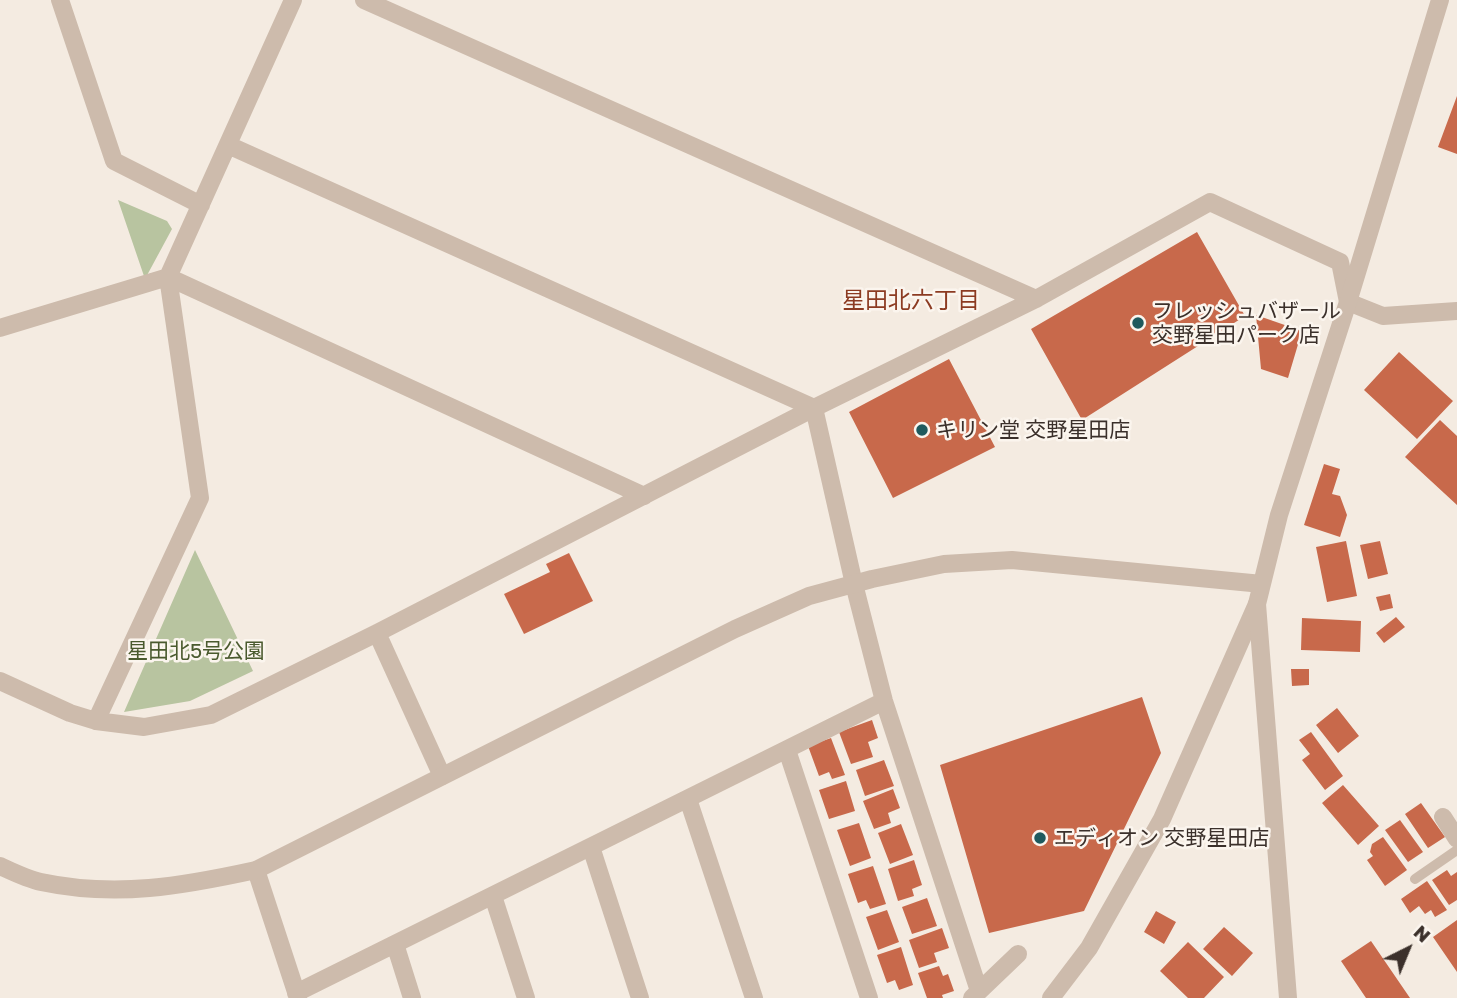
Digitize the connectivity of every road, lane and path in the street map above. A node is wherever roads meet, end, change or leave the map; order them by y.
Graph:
1 (60, 0) edge
2 (293, 0) edge
3 (364, 0) edge
4 (1440, 0) edge
5 (228, 145) junction
6 (201, 205) junction
7 (168, 278) junction
8 (1036, 299) junction
9 (1348, 302) junction
10 (1457, 311) edge
11 (0, 328) edge
12 (814, 408) junction
13 (643, 496) junction
14 (854, 584) junction
15 (1262, 584) junction
16 (1257, 604) junction
17 (377, 633) junction
18 (0, 681) edge
19 (884, 701) junction
20 (96, 721) junction
21 (787, 750) junction
22 (442, 776) junction
23 (688, 799) junction
24 (1443, 817) dead end
25 (1457, 839) edge
26 (591, 847) junction
27 (1457, 850) edge
28 (0, 866) edge
29 (256, 870) junction
30 (1415, 879) dead end
31 (493, 896) junction
32 (395, 944) junction
33 (1018, 954) dead end
34 (975, 995) edge
35 (297, 996) edge
36 (412, 998) edge
37 (526, 998) edge
38 (640, 998) edge
39 (754, 998) edge
40 (869, 998) edge
41 (1051, 998) edge
42 (1288, 998) edge

1 - 6 street
2 - 5 street
3 - 8 street
4 - 9 street
5 - 6 street
5 - 12 street
6 - 7 street
7 - 11 street
7 - 13 street
7 - 20 street
8 - 9 street
8 - 12 street
9 - 10 street
9 - 15 street
12 - 13 street
12 - 14 street
13 - 17 street
14 - 15 street
14 - 19 street
14 - 22 street
15 - 16 street
16 - 41 street
16 - 42 street
17 - 20 street
17 - 22 street
18 - 20 street
19 - 21 street
19 - 34 street
21 - 23 street
21 - 40 street
22 - 29 street
23 - 26 street
23 - 39 street
24 - 25 street
26 - 31 street
26 - 38 street
27 - 30 lane
28 - 29 street
29 - 35 street
31 - 32 street
31 - 37 street
32 - 35 street
32 - 36 street
33 - 34 street

